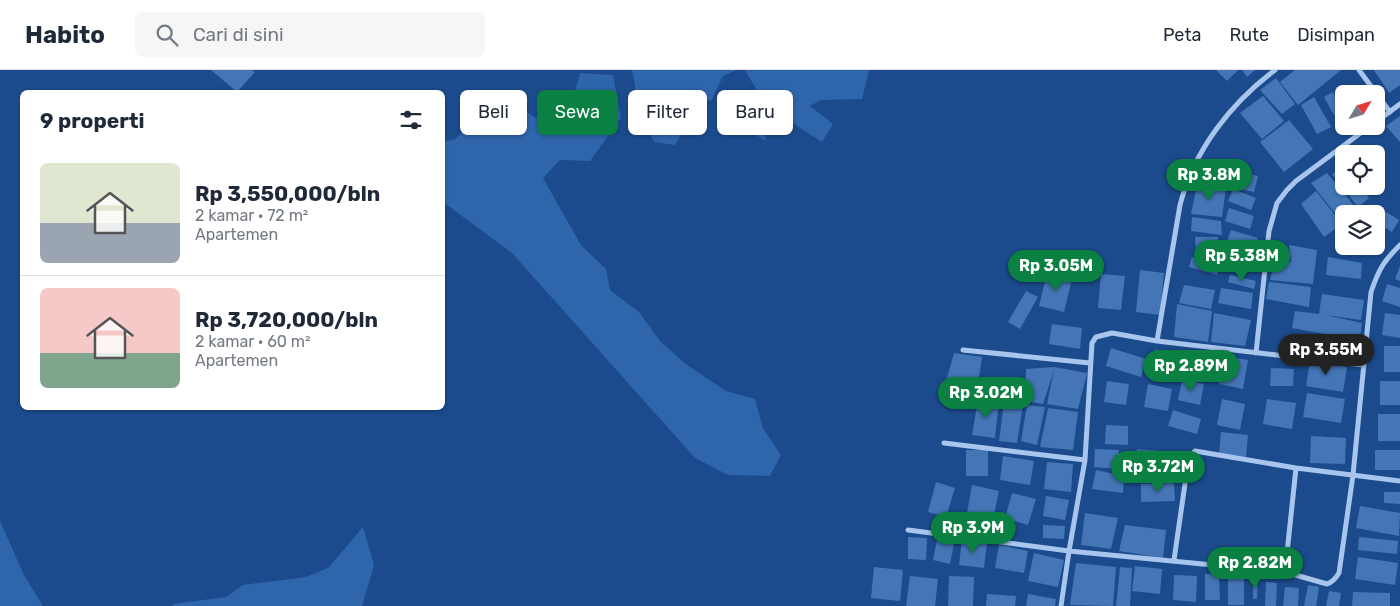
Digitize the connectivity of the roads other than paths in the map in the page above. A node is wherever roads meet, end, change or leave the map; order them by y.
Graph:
1 (1276, 70) edge
2 (1359, 70) edge
3 (1400, 104) edge
4 (1390, 112) junction
5 (1385, 116) edge
6 (1358, 135) edge
7 (1400, 245) edge
8 (1157, 341) junction
9 (964, 350) dead end
10 (1256, 353) junction
11 (1090, 364) junction
12 (1363, 365) junction
13 (944, 443) dead end
14 (1085, 460) junction
15 (1296, 468) junction
16 (1352, 475) junction
17 (1400, 481) edge
18 (908, 530) dead end
19 (1069, 550) junction
20 (1174, 560) junction
21 (1285, 572) junction
22 (1061, 606) edge

1 - 8 street
2 - 4 street
3 - 4 street
4 - 5 street
6 - 10 street
7 - 12 street
8 - 10 street
8 - 11 street
9 - 11 street
10 - 12 street
11 - 14 street
12 - 16 street
13 - 14 street
14 - 19 street
15 - 16 street
15 - 20 street
15 - 21 street
16 - 17 street
16 - 21 street
18 - 19 street
19 - 20 street
19 - 22 street
20 - 21 street

